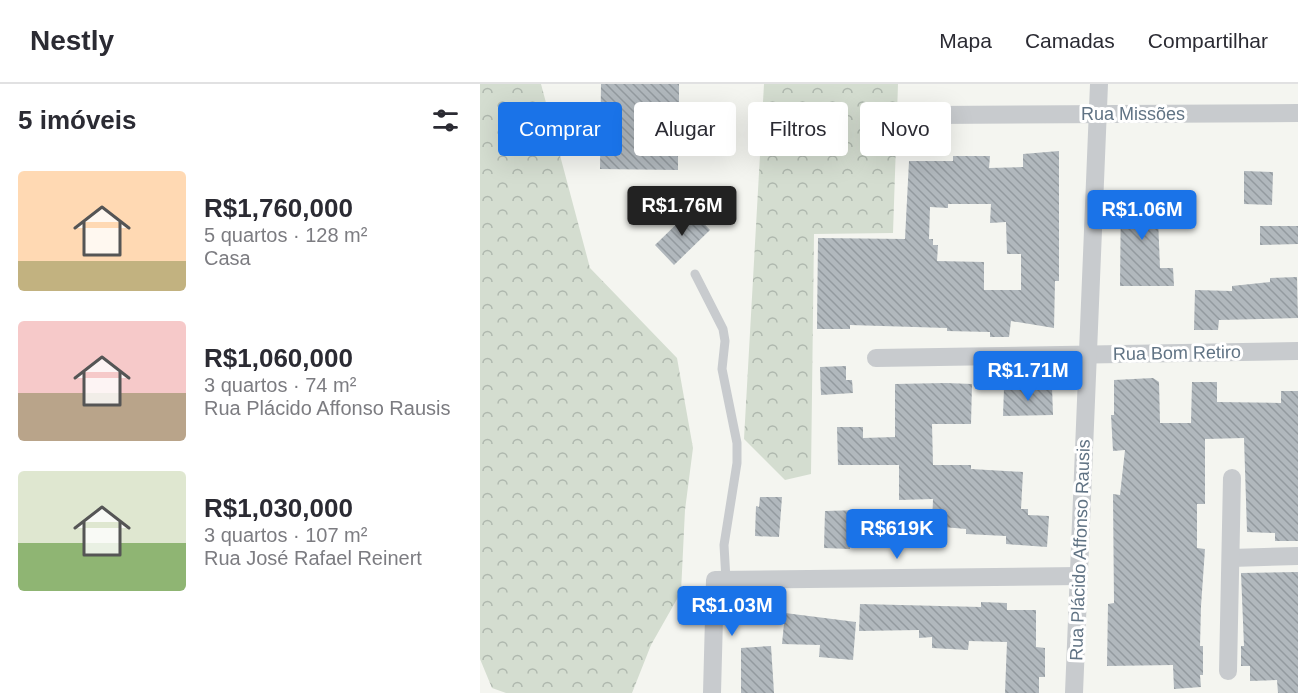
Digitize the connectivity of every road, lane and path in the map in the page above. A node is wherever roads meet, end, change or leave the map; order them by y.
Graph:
1 (1099, 84) edge
2 (1298, 113) edge
3 (1098, 114) junction
4 (951, 115) edge
5 (695, 274) dead end
6 (1298, 351) edge
7 (1088, 355) junction
8 (876, 358) dead end
9 (1232, 478) dead end
10 (1298, 556) edge
11 (1231, 558) junction
12 (1079, 576) junction
13 (721, 580) junction
14 (1228, 671) dead end
15 (712, 693) edge
16 (1074, 693) edge

1 - 3 street, Rua Plácido Affonso Rausis
2 - 3 street, Rua Missões
3 - 4 street, Rua Missões
3 - 7 street, Rua Plácido Affonso Rausis
5 - 13 lane
6 - 7 street, Rua Bom Retiro
7 - 8 street, Rua Bom Retiro
7 - 12 street, Rua Plácido Affonso Rausis
9 - 11 street
10 - 11 street
11 - 14 street
12 - 13 street
12 - 16 street, Rua Plácido Affonso Rausis
13 - 15 street

